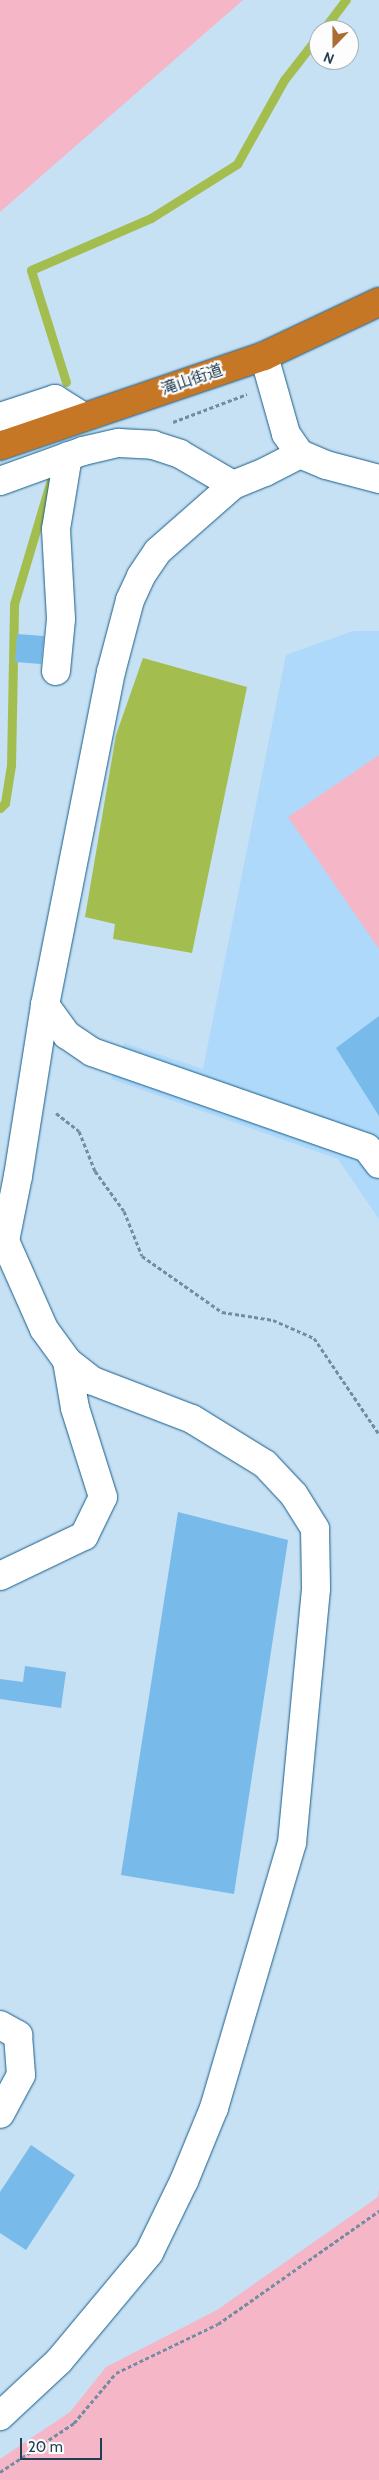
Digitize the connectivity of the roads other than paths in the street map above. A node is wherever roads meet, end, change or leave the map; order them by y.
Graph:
1 (379, 302) edge
2 (264, 356) junction
3 (0, 417) edge
4 (84, 417) junction
5 (0, 446) edge
6 (300, 454) junction
7 (68, 456) junction
8 (379, 479) edge
9 (0, 481) edge
10 (233, 485) junction
11 (56, 671) dead end
12 (46, 1005) junction
13 (379, 1164) edge
14 (2, 1238) edge
15 (67, 1361) junction
16 (0, 1576) edge
17 (0, 2025) edge
18 (0, 2114) edge
19 (0, 2416) edge

1 - 2 highway, 滝山街道
2 - 4 highway, 滝山街道
2 - 6 street
3 - 4 street
4 - 5 highway, 滝山街道
6 - 8 street
6 - 10 street
7 - 9 street
7 - 10 street
7 - 11 street
10 - 12 street
12 - 13 street
12 - 14 street
14 - 15 street
15 - 16 street
15 - 19 street
17 - 18 street

